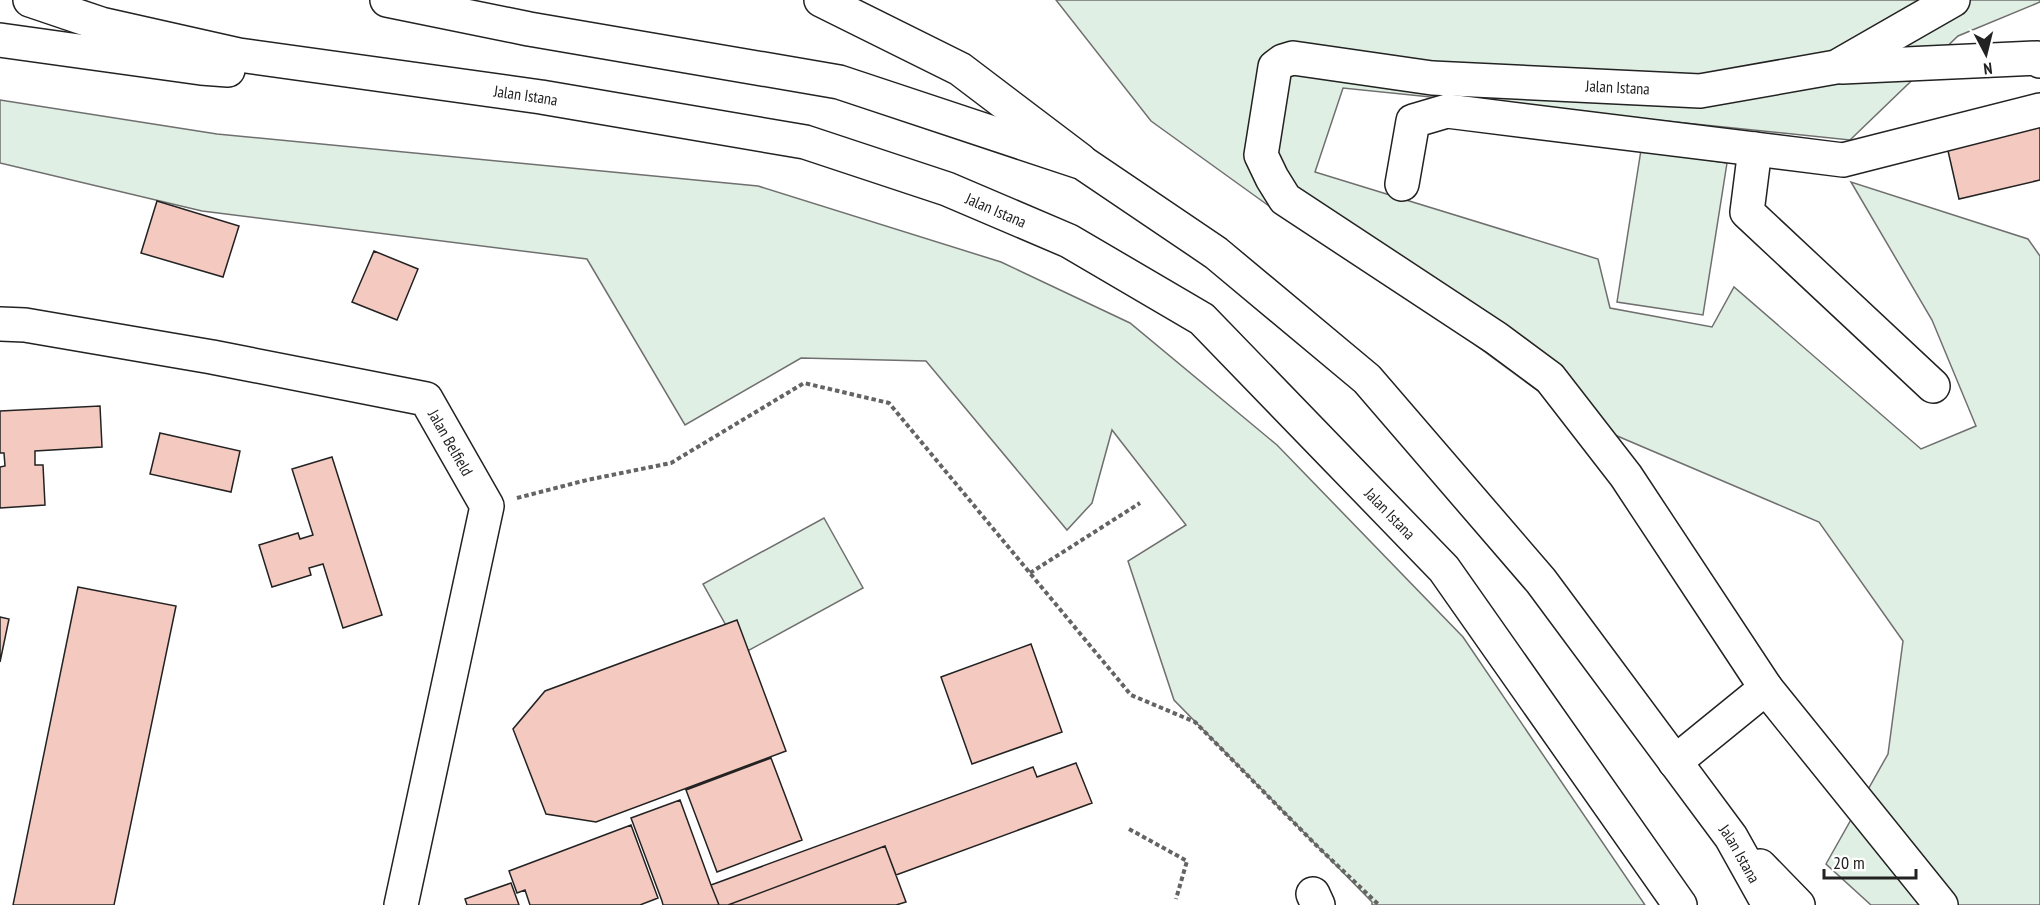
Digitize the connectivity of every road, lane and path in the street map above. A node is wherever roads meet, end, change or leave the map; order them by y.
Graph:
1 (30, 0) edge
2 (387, 0) edge
3 (436, 0) edge
4 (821, 0) edge
5 (1953, 0) edge
6 (530, 29) junction
7 (0, 40) edge
8 (2040, 61) edge
9 (1836, 67) junction
10 (416, 79) junction
11 (2040, 110) edge
12 (1755, 149) junction
13 (1083, 163) junction
14 (1402, 184) dead end
15 (0, 324) edge
16 (1933, 386) dead end
17 (1140, 503) dead end
18 (487, 506) junction
19 (1029, 573) junction
20 (1766, 688) junction
21 (1675, 762) junction
22 (1129, 829) dead end
23 (1731, 837) junction
24 (1176, 898) dead end
25 (400, 905) edge
26 (1379, 905) edge
27 (1680, 905) edge
28 (1769, 905) edge
29 (1798, 905) edge
30 (1941, 905) edge

1 - 10 main road, Jalan Istana
2 - 6 main road, Jalan Istana
3 - 6 main road
4 - 13 main road
5 - 9 main road, Jalan Istana
6 - 13 main road, Jalan Istana
7 - 10 main road
8 - 9 main road
9 - 20 main road, Jalan Istana
10 - 27 main road, Jalan Istana
11 - 12 main road
12 - 14 main road
12 - 16 main road
13 - 21 main road, Jalan Istana
15 - 18 main road, Jalan Belfield
17 - 19 path
18 - 19 path
18 - 25 main road
19 - 26 path
20 - 21 main road
20 - 30 main road
21 - 23 main road, Jalan Istana
22 - 24 path
23 - 28 main road, Jalan Istana
23 - 29 main road

